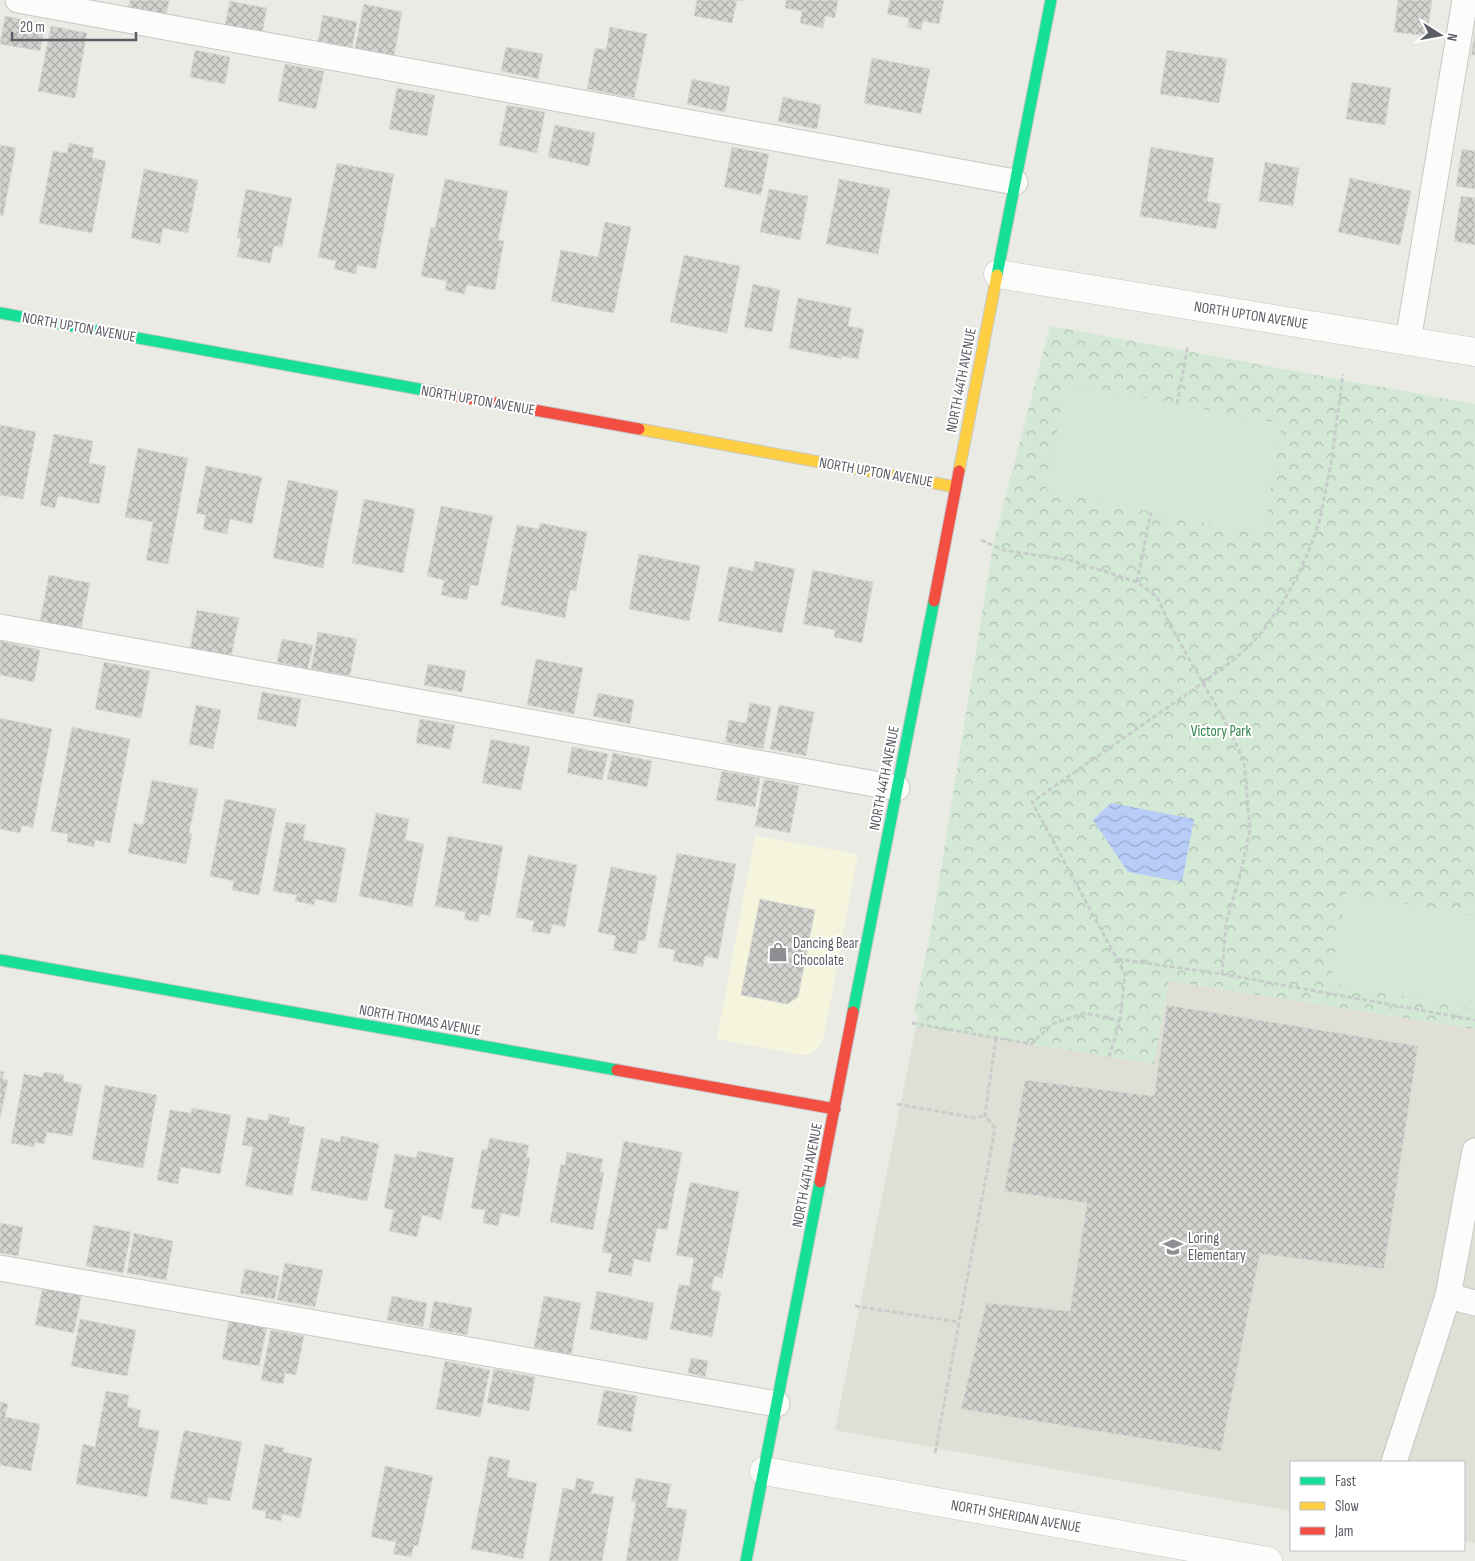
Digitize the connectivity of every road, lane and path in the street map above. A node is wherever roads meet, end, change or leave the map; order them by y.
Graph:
1 (18, 0) edge
2 (1051, 0) edge
3 (1465, 0) edge
4 (1016, 182) junction
5 (998, 274) junction
6 (0, 313) edge
7 (1408, 341) junction
8 (1188, 345) dead end
9 (1475, 352) edge
10 (1343, 374) dead end
11 (1177, 404) dead end
12 (956, 487) junction
13 (1151, 512) dead end
14 (981, 540) dead end
15 (1137, 582) junction
16 (0, 627) edge
17 (1204, 682) junction
18 (897, 788) junction
19 (1116, 959) junction
20 (0, 960) edge
21 (1222, 974) junction
22 (1475, 1020) edge
23 (1120, 1021) junction
24 (912, 1023) dead end
25 (996, 1038) junction
26 (1110, 1057) dead end
27 (897, 1104) dead end
28 (835, 1110) junction
29 (985, 1115) junction
30 (1475, 1151) edge
31 (0, 1268) edge
32 (1448, 1296) junction
33 (1475, 1303) edge
34 (854, 1306) dead end
35 (959, 1322) junction
36 (777, 1404) junction
37 (935, 1453) dead end
38 (1394, 1461) edge
39 (764, 1471) junction
40 (746, 1561) edge
41 (1268, 1561) edge

1 - 4 lane
2 - 4 street, NORTH 44TH AVENUE
3 - 7 lane
4 - 5 street, NORTH 44TH AVENUE
5 - 7 street, NORTH UPTON AVENUE
5 - 12 street, NORTH 44TH AVENUE
6 - 12 street, NORTH UPTON AVENUE
7 - 9 street, NORTH UPTON AVENUE
8 - 11 path
10 - 17 path
12 - 18 street, NORTH 44TH AVENUE
13 - 15 path
14 - 15 path
15 - 17 path
16 - 18 lane
17 - 19 path
17 - 21 path
18 - 28 street, NORTH 44TH AVENUE
19 - 21 path
19 - 23 path
20 - 28 street, NORTH THOMAS AVENUE
21 - 22 path
23 - 25 path
23 - 26 path
24 - 25 path
25 - 29 path
27 - 29 path
28 - 36 street, NORTH 44TH AVENUE
29 - 35 path
30 - 32 lane
31 - 36 lane
32 - 33 lane
32 - 38 lane
34 - 35 path
35 - 37 path
36 - 39 street, NORTH 44TH AVENUE
39 - 40 street, NORTH 44TH AVENUE
39 - 41 street, NORTH SHERIDAN AVENUE

